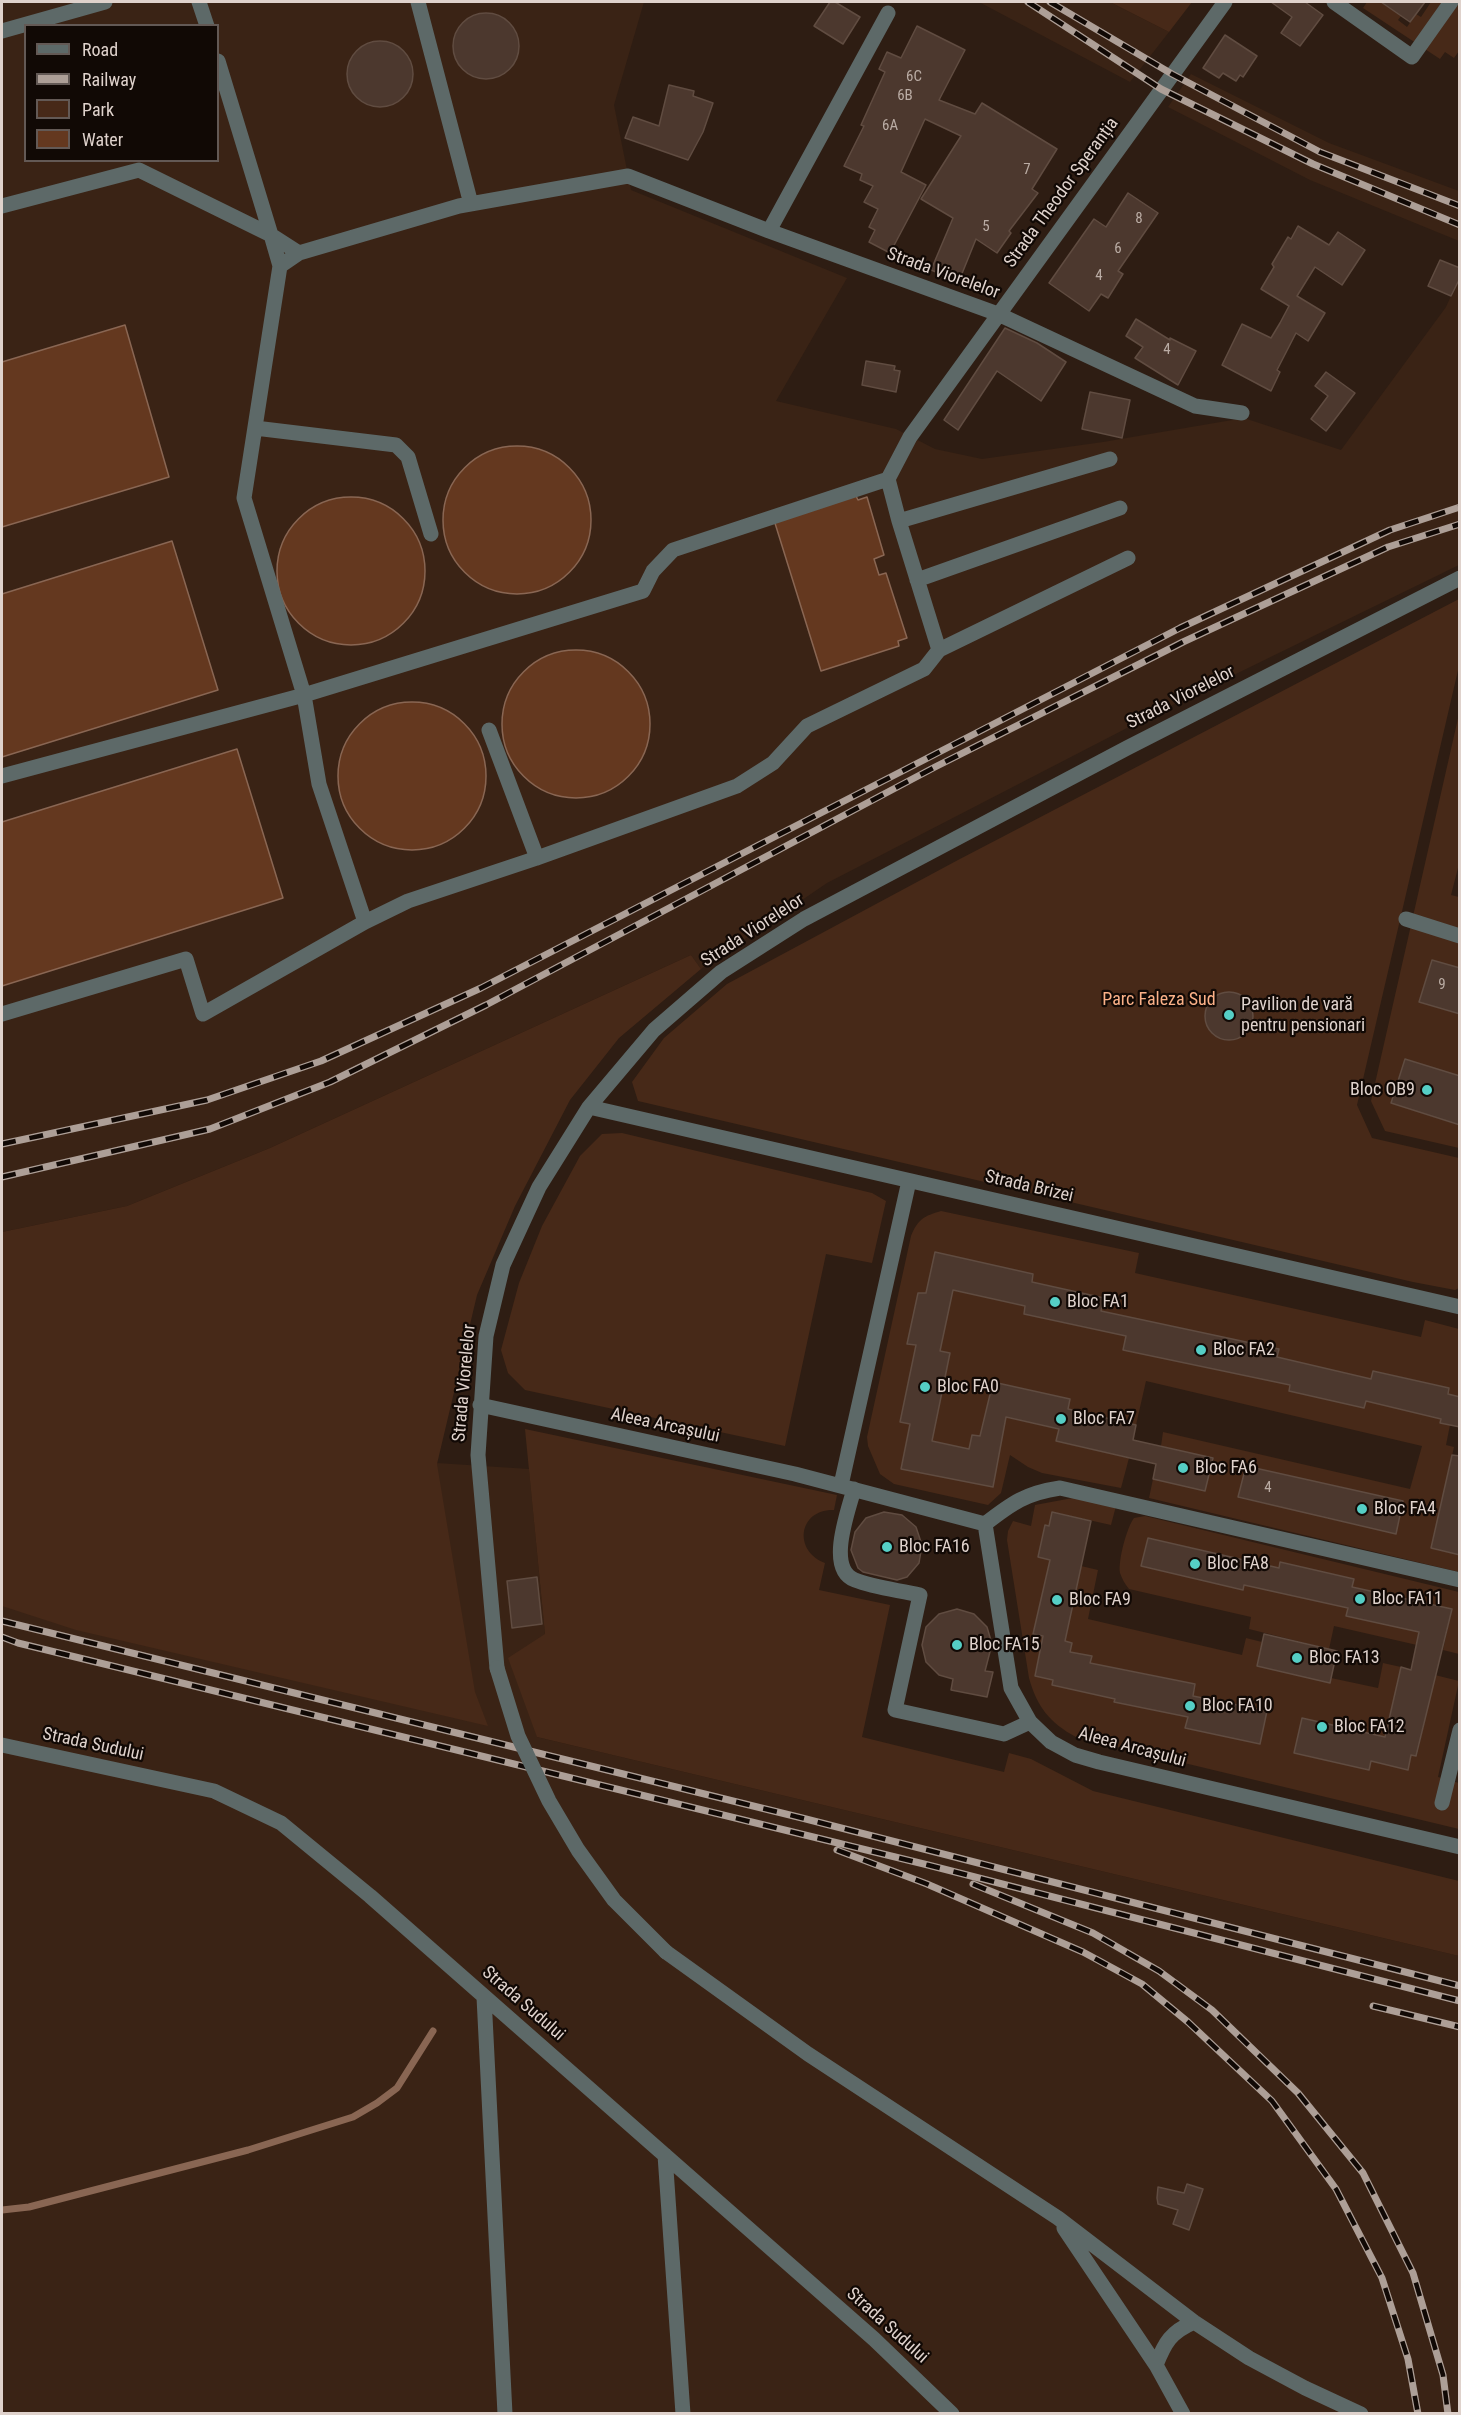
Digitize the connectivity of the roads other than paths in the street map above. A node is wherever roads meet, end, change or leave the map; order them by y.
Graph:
1 (105, 2) edge
2 (199, 2) edge
3 (418, 2) edge
4 (1225, 2) edge
5 (1334, 2) edge
6 (1451, 2) edge
7 (888, 13) dead end
8 (27, 24) edge
9 (206, 24) edge
10 (24, 25) edge
11 (2, 31) edge
12 (219, 64) edge
13 (471, 204) junction
14 (2, 206) edge
15 (769, 231) junction
16 (271, 235) junction
17 (299, 253) junction
18 (280, 266) junction
19 (998, 314) junction
20 (1242, 413) dead end
21 (255, 428) junction
22 (1110, 459) dead end
23 (888, 479) junction
24 (1120, 508) dead end
25 (899, 521) junction
26 (431, 534) dead end
27 (1128, 558) dead end
28 (1460, 578) edge
29 (917, 580) junction
30 (939, 650) junction
31 (304, 695) junction
32 (489, 730) dead end
33 (2, 776) edge
34 (537, 858) junction
35 (1406, 919) dead end
36 (365, 922) junction
37 (1460, 936) edge
38 (2, 1014) edge
39 (589, 1107) junction
40 (909, 1181) junction
41 (1460, 1307) edge
42 (480, 1405) junction
43 (847, 1487) junction
44 (985, 1524) junction
45 (1460, 1580) edge
46 (1030, 1722) junction
47 (1460, 1730) edge
48 (2, 1745) edge
49 (1442, 1803) dead end
50 (1460, 1847) edge
51 (484, 1996) junction
52 (665, 2155) junction
53 (1058, 2218) junction
54 (1194, 2322) junction
55 (1156, 2365) junction
56 (505, 2414) edge
57 (683, 2414) edge
58 (952, 2414) edge
59 (1183, 2414) edge
60 (1361, 2414) edge

1 - 8 street
2 - 9 street
3 - 13 street
4 - 19 street, Strada Theodor Speranția
5 - 6 street
7 - 15 street
10 - 11 street
12 - 16 street
13 - 15 street, Strada Viorelelor
13 - 17 street
14 - 16 street
15 - 19 street, Strada Viorelelor
16 - 17 street
16 - 18 street
17 - 18 street
18 - 21 street
19 - 20 street, Strada Viorelelor
19 - 23 street, Strada Theodor Speranția
21 - 26 street
21 - 31 street
22 - 25 street
23 - 25 street
23 - 31 street
24 - 29 street
25 - 29 street
27 - 30 street
28 - 39 street, Strada Viorelelor
29 - 30 street
30 - 34 street
31 - 33 street
31 - 36 street
32 - 34 street
34 - 36 street
35 - 37 street
36 - 38 street
39 - 40 street, Strada Brizei
39 - 42 street, Strada Viorelelor
40 - 41 street, Strada Brizei
40 - 43 street
42 - 43 street, Aleea Arcașului
42 - 53 street, Strada Viorelelor, bridge
43 - 44 street, Aleea Arcașului
43 - 46 street
44 - 45 street
44 - 46 street, Aleea Arcașului
46 - 50 street, Aleea Arcașului
47 - 49 street
48 - 51 street, Strada Sudului
51 - 52 street, Strada Sudului
51 - 56 street
52 - 57 street
52 - 58 street, Strada Sudului
53 - 54 street
53 - 55 street
54 - 55 street
54 - 60 street
55 - 59 street

